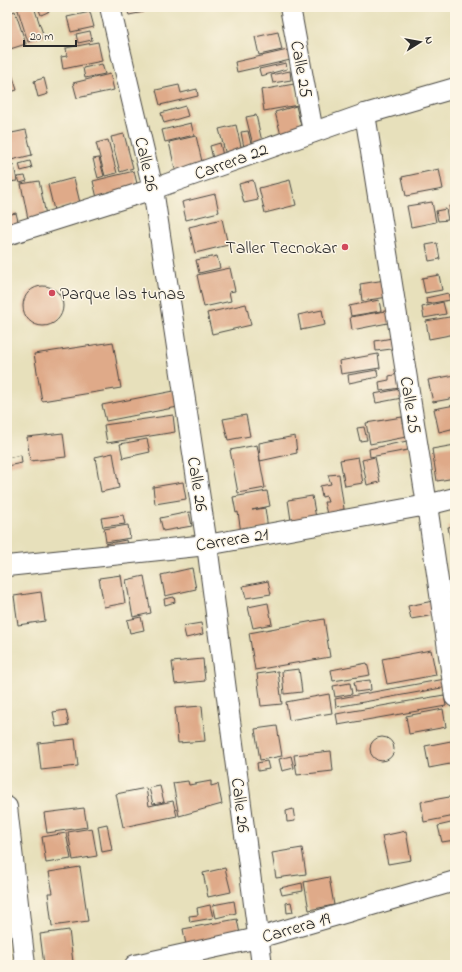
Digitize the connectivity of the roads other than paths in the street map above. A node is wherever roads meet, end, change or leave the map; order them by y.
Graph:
1 (110, 7) edge
2 (290, 7) edge
3 (455, 88) edge
4 (365, 114) junction
5 (313, 132) junction
6 (153, 189) junction
7 (7, 235) edge
8 (455, 498) edge
9 (427, 505) junction
10 (207, 545) junction
11 (7, 566) edge
12 (455, 697) edge
13 (7, 807) edge
14 (455, 881) edge
15 (258, 938) junction
16 (25, 965) edge
17 (135, 965) edge
18 (262, 965) edge

1 - 6 street, Calle 26
2 - 5 street, Calle 25
3 - 4 street, Carrera 22
4 - 5 street, Carrera 22
4 - 9 street, Calle 25
5 - 6 street, Carrera 22
6 - 7 street, Carrera 22
6 - 10 street, Calle 26
8 - 9 street, Carrera 21
9 - 10 street, Carrera 21
9 - 12 street, Calle 25
10 - 11 street, Carrera 21
10 - 15 street, Calle 26
13 - 16 street
14 - 15 street, Carrera 19
15 - 17 street, Carrera 19
15 - 18 street, Calle 26

